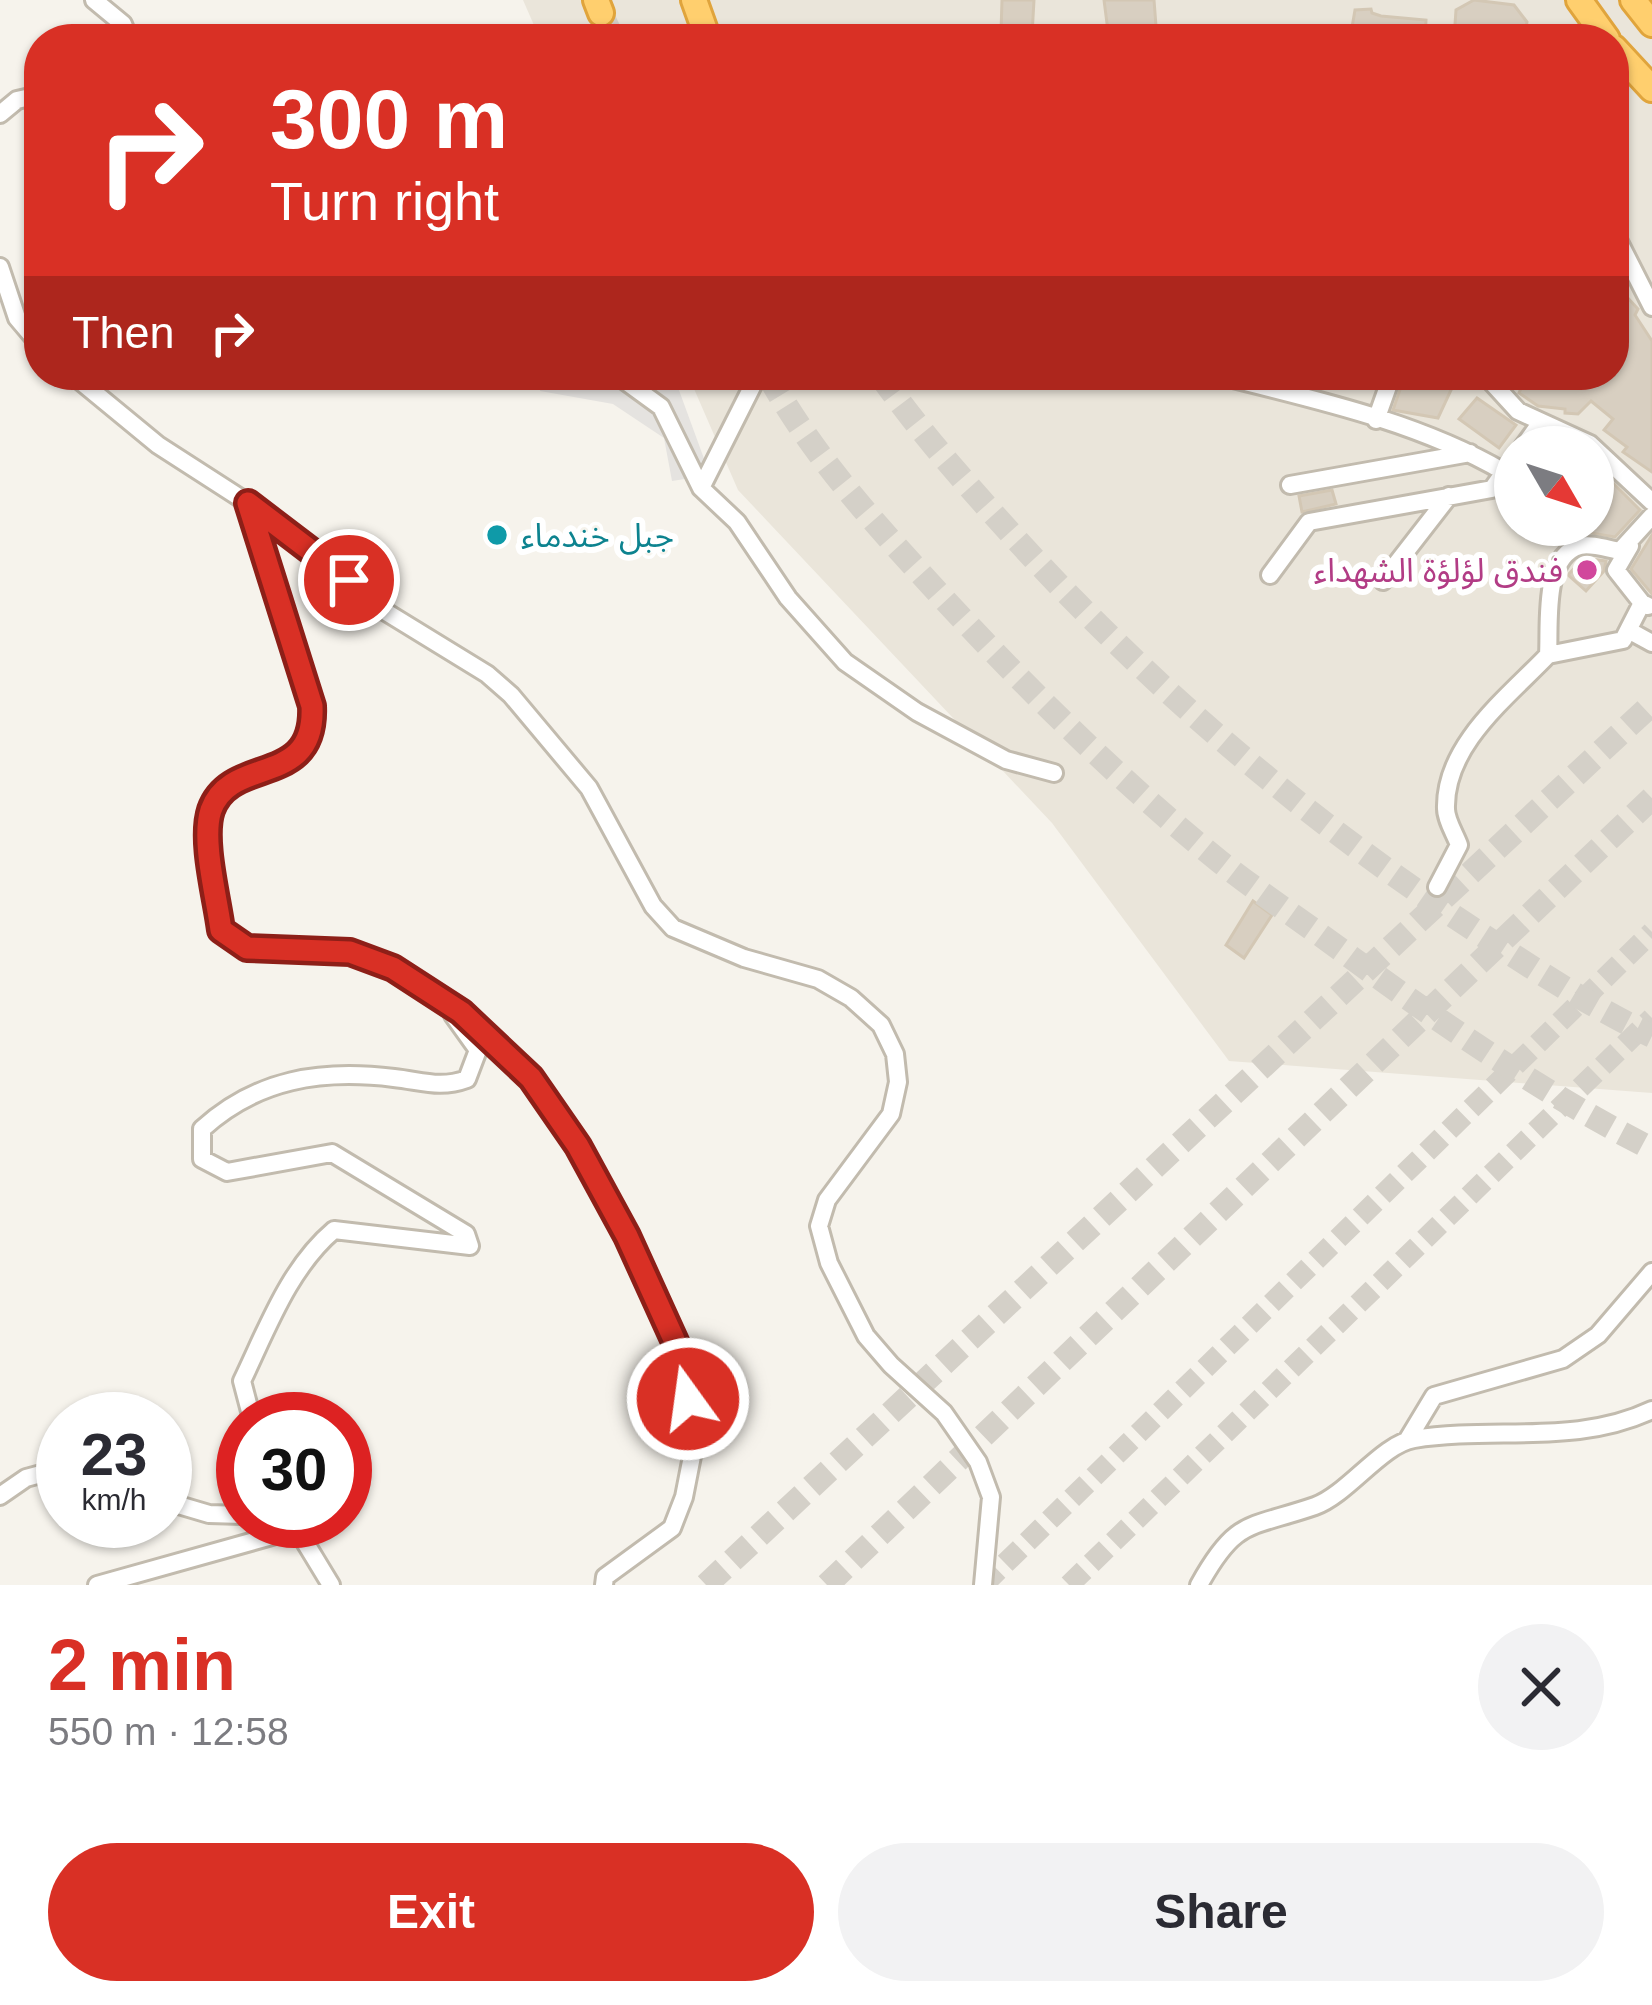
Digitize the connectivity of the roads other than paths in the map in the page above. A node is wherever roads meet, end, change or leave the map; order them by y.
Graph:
1 (94, 0) edge
2 (1633, 0) edge
3 (118, 24) edge
4 (1652, 24) edge
5 (1629, 64) edge
6 (1652, 89) edge
7 (1629, 262) edge
8 (0, 267) edge
9 (1652, 307) edge
10 (24, 326) edge
11 (91, 390) edge
12 (638, 390) edge
13 (750, 390) edge
14 (1276, 390) edge
15 (1298, 390) edge
16 (1387, 390) edge
17 (1501, 390) edge
18 (1296, 395) junction
19 (1376, 420) junction
20 (1541, 422) junction
21 (1538, 426) edge
22 (1471, 453) junction
23 (1494, 460) edge
24 (1290, 485) dead end
25 (1494, 486) edge
26 (700, 488) junction
27 (1449, 496) junction
28 (1652, 502) edge
29 (248, 503) junction
30 (1652, 516) edge
31 (1633, 541) junction
32 (1270, 575) dead end
33 (1383, 581) dead end
34 (1647, 605) edge
35 (1630, 631) junction
36 (1652, 644) edge
37 (1548, 655) junction
38 (1054, 773) dead end
39 (1437, 886) tunnel mouth
40 (442, 999) junction
41 (1652, 1272) edge
42 (245, 1392) edge
43 (1652, 1410) edge
44 (1408, 1439) junction
45 (36, 1475) edge
46 (0, 1496) edge
47 (219, 1548) edge
48 (309, 1548) edge
49 (97, 1585) edge
50 (331, 1585) edge
51 (604, 1585) edge
52 (983, 1585) edge
53 (1198, 1585) edge

1 - 3 street
2 - 4 highway
5 - 6 highway
7 - 9 street
8 - 10 street
11 - 29 street
12 - 26 street
13 - 26 street
14 - 18 street
15 - 18 street
16 - 19 street
17 - 20 street
18 - 19 street
19 - 22 street
20 - 21 street
20 - 28 street
22 - 23 street
22 - 24 street
25 - 27 street
26 - 38 street
27 - 32 street
27 - 33 street
29 - 40 street
29 - 52 street
30 - 31 street
31 - 34 street
31 - 37 street
34 - 35 street
35 - 36 street
35 - 37 street
37 - 39 street
40 - 42 street
40 - 51 street
41 - 44 street
43 - 44 street
44 - 53 street
45 - 46 street
47 - 49 street
48 - 50 street

